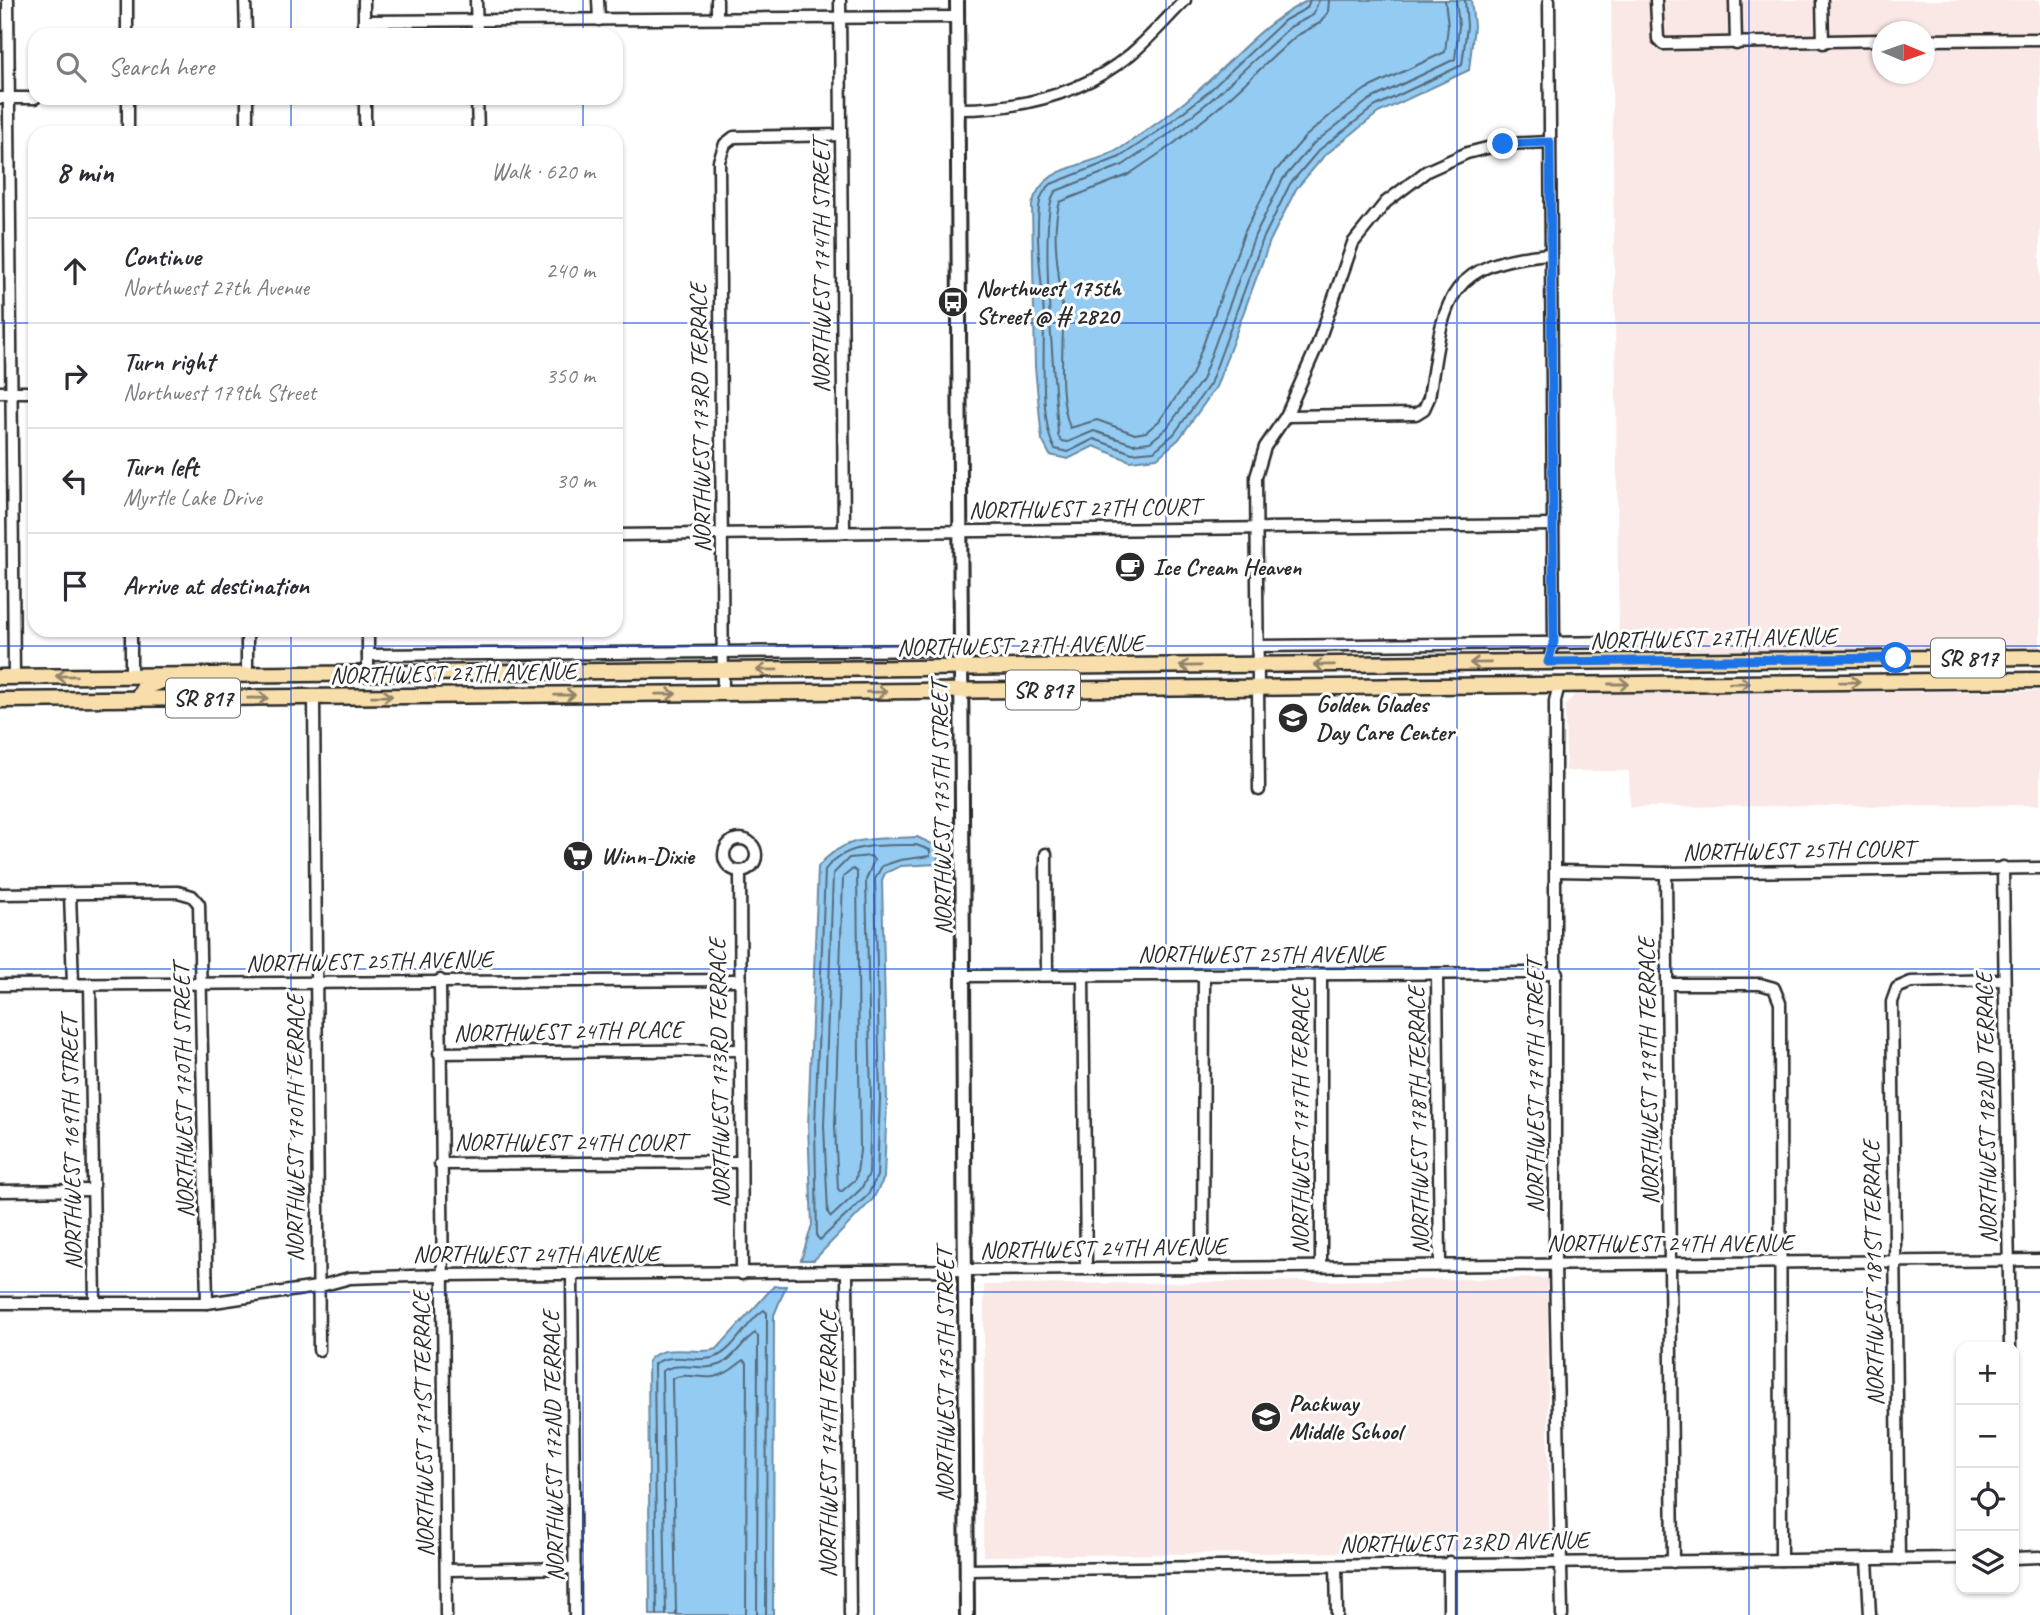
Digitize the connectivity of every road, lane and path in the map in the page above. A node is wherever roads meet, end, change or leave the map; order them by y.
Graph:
1 (8, 0) edge
2 (127, 0) edge
3 (245, 0) edge
4 (364, 0) edge
5 (476, 0) edge
6 (598, 0) edge
7 (717, 0) edge
8 (840, 0) edge
9 (957, 0) edge
10 (1185, 0) edge
11 (1549, 0) edge
12 (1656, 0) edge
13 (1735, 0) edge
14 (1822, 0) edge
15 (717, 16) junction
16 (840, 17) junction
17 (957, 17) junction
18 (598, 20) junction
19 (364, 21) junction
20 (477, 21) junction
21 (127, 28) edge
22 (246, 28) edge
23 (364, 28) edge
24 (477, 28) edge
25 (2040, 39) edge
26 (1935, 40) edge
27 (1872, 41) edge
28 (1823, 43) junction
29 (1736, 44) junction
30 (4, 98) edge
31 (28, 98) edge
32 (128, 105) edge
33 (247, 105) edge
34 (365, 105) edge
35 (477, 105) edge
36 (958, 109) junction
37 (128, 126) edge
38 (247, 126) edge
39 (365, 126) edge
40 (478, 126) edge
41 (841, 135) junction
42 (1550, 142) junction
43 (1551, 254) junction
44 (5, 392) edge
45 (28, 392) edge
46 (1286, 416) junction
47 (1553, 525) junction
48 (1256, 528) junction
49 (961, 530) junction
50 (844, 532) junction
51 (723, 533) junction
52 (623, 535) edge
53 (131, 637) edge
54 (247, 637) edge
55 (368, 637) edge
56 (1554, 642) junction
57 (1624, 642) dead end
58 (1258, 646) junction
59 (960, 650) junction
60 (723, 652) junction
61 (368, 656) junction
62 (2040, 657) edge
63 (1800, 659) junction
64 (1548, 662) junction
65 (1594, 662) junction
66 (1258, 666) junction
67 (960, 668) junction
68 (723, 670) junction
69 (519, 673) junction
70 (361, 674) junction
71 (247, 675) junction
72 (131, 676) junction
73 (174, 676) junction
74 (7, 677) edge
75 (2040, 680) edge
76 (1800, 682) junction
77 (1517, 685) junction
78 (1559, 685) junction
79 (1258, 688) junction
80 (960, 691) junction
81 (723, 693) junction
82 (519, 695) junction
83 (314, 697) junction
84 (92, 698) junction
85 (138, 698) junction
86 (0, 699) edge
87 (1259, 790) dead end
88 (1046, 854) dead end
89 (2003, 867) junction
90 (2040, 867) edge
91 (1556, 871) junction
92 (740, 872) dead end
93 (1666, 873) junction
94 (70, 893) junction
95 (0, 894) edge
96 (1557, 972) junction
97 (1321, 974) junction
98 (1437, 974) junction
99 (1047, 975) junction
100 (1083, 975) junction
101 (1204, 975) junction
102 (965, 976) junction
103 (738, 979) junction
104 (440, 980) junction
105 (2003, 980) junction
106 (316, 983) junction
107 (73, 984) junction
108 (203, 984) junction
109 (1668, 984) junction
110 (0, 985) edge
111 (90, 985) junction
112 (740, 1050) junction
113 (439, 1053) junction
114 (741, 1162) junction
115 (440, 1164) junction
116 (92, 1190) junction
117 (0, 1191) edge
118 (2010, 1260) junction
119 (2040, 1260) edge
120 (1894, 1262) junction
121 (1781, 1263) junction
122 (1555, 1264) junction
123 (1671, 1264) junction
124 (1440, 1265) junction
125 (1321, 1266) junction
126 (1203, 1268) junction
127 (1086, 1269) junction
128 (965, 1271) junction
129 (742, 1273) junction
130 (848, 1273) junction
131 (442, 1275) junction
132 (572, 1276) junction
133 (317, 1287) junction
134 (94, 1302) junction
135 (0, 1303) edge
136 (206, 1303) junction
137 (2010, 1342) edge
138 (319, 1350) dead end
139 (2040, 1557) edge
140 (1956, 1558) edge
141 (2019, 1558) edge
142 (1867, 1559) junction
143 (1899, 1559) junction
144 (1781, 1560) junction
145 (1561, 1561) junction
146 (1448, 1562) junction
147 (1673, 1562) junction
148 (1336, 1566) junction
149 (575, 1568) junction
150 (446, 1570) junction
151 (967, 1570) junction
152 (446, 1615) edge
153 (575, 1615) edge
154 (850, 1615) edge
155 (967, 1615) edge
156 (1337, 1615) edge
157 (1449, 1615) edge
158 (1562, 1615) edge
159 (1870, 1615) edge

1 - 30 street
2 - 21 street
3 - 22 street
4 - 19 street
5 - 20 street
6 - 18 street
7 - 15 street
8 - 16 street, NORTHWEST 174TH STREET
9 - 17 street, NORTHWEST 175TH STREET
10 - 36 street
11 - 42 street
12 - 29 street
13 - 29 street
14 - 28 street
15 - 16 street
15 - 18 street
16 - 17 street
16 - 41 street, NORTHWEST 174TH STREET
17 - 36 street, NORTHWEST 175TH STREET
18 - 20 street
19 - 20 street
19 - 23 street
20 - 24 street
25 - 26 street
27 - 28 street
28 - 29 street
30 - 31 street
30 - 44 street
32 - 37 street
33 - 38 street
34 - 39 street
35 - 40 street
36 - 49 street, NORTHWEST 175TH STREET
41 - 50 street, NORTHWEST 174TH STREET
41 - 51 street, NORTHWEST 173RD TERRACE
42 - 43 street
42 - 46 street
43 - 46 street
43 - 47 street
44 - 45 street
44 - 74 street
46 - 48 street
47 - 48 street, NORTHWEST 27TH COURT
47 - 56 street
48 - 49 street, NORTHWEST 27TH COURT
48 - 58 street
49 - 50 street, NORTHWEST 27TH COURT
49 - 59 street, NORTHWEST 175TH STREET
50 - 51 street, NORTHWEST 27TH COURT
51 - 52 street, NORTHWEST 27TH COURT
51 - 60 street, NORTHWEST 173RD TERRACE
53 - 72 street
54 - 71 street
55 - 61 street
56 - 57 street
56 - 58 street
56 - 64 street
58 - 66 street
59 - 60 street
59 - 67 street, NORTHWEST 175TH STREET
60 - 61 street
60 - 68 street, NORTHWEST 173RD TERRACE
61 - 70 street
62 - 63 main road, NORTHWEST 27TH AVENUE / SR 817
63 - 65 main road, NORTHWEST 27TH AVENUE / SR 817
63 - 76 main road
64 - 65 main road, NORTHWEST 27TH AVENUE / SR 817
64 -> 66 main road, NORTHWEST 27TH AVENUE / SR 817
64 - 77 main road
65 - 78 main road
66 -> 67 main road, NORTHWEST 27TH AVENUE / SR 817
66 - 79 street
67 -> 68 main road, NORTHWEST 27TH AVENUE / SR 817
67 - 80 street, NORTHWEST 175TH STREET
68 - 69 main road, NORTHWEST 27TH AVENUE / SR 817
68 - 81 street, NORTHWEST 173RD TERRACE
69 - 70 main road, NORTHWEST 27TH AVENUE / SR 817
69 - 82 main road
70 - 71 main road, NORTHWEST 27TH AVENUE / SR 817
70 - 83 main road
71 - 73 main road, NORTHWEST 27TH AVENUE / SR 817
72 - 73 main road, NORTHWEST 27TH AVENUE / SR 817
72 -> 74 main road, NORTHWEST 27TH AVENUE / SR 817
72 - 84 main road
73 - 85 main road
76 -> 75 main road, NORTHWEST 27TH AVENUE / SR 817
78 -> 76 main road, NORTHWEST 27TH AVENUE / SR 817
77 - 78 main road, NORTHWEST 27TH AVENUE / SR 817
77 - 79 main road, NORTHWEST 27TH AVENUE / SR 817
78 - 91 street, NORTHWEST 179TH STREET
79 - 80 main road, NORTHWEST 27TH AVENUE / SR 817
79 - 87 street
81 -> 80 main road, NORTHWEST 27TH AVENUE / SR 817
80 - 102 street, NORTHWEST 175TH STREET
82 -> 81 main road, NORTHWEST 27TH AVENUE / SR 817
83 -> 82 main road, NORTHWEST 27TH AVENUE / SR 817
85 -> 83 main road, NORTHWEST 27TH AVENUE / SR 817
83 - 106 street, NORTHWEST 170TH TERRACE
84 - 85 main road, NORTHWEST 27TH AVENUE / SR 817
84 - 86 main road, NORTHWEST 27TH AVENUE / SR 817
88 - 99 street
89 - 90 street, NORTHWEST 25TH COURT
89 - 93 street, NORTHWEST 25TH COURT
89 - 105 street, NORTHWEST 182ND TERRACE
91 - 93 street, NORTHWEST 25TH COURT
91 - 96 street, NORTHWEST 179TH STREET
92 - 103 street, NORTHWEST 173RD TERRACE
93 - 109 street, NORTHWEST 179TH TERRACE
94 - 95 street
94 - 107 street, NORTHWEST 169TH STREET
94 - 108 street, NORTHWEST 170TH STREET
96 - 98 street, NORTHWEST 25TH AVENUE
96 - 122 street, NORTHWEST 179TH STREET
97 - 98 street, NORTHWEST 25TH AVENUE
97 - 101 street, NORTHWEST 25TH AVENUE
97 - 125 street, NORTHWEST 177TH TERRACE
98 - 124 street, NORTHWEST 178TH TERRACE
99 - 100 street, NORTHWEST 25TH AVENUE
99 - 102 street, NORTHWEST 25TH AVENUE
100 - 101 street, NORTHWEST 25TH AVENUE
100 - 127 street
101 - 126 street
102 - 128 street, NORTHWEST 175TH STREET
103 - 104 street, NORTHWEST 25TH AVENUE
103 - 112 street, NORTHWEST 173RD TERRACE
104 - 106 street, NORTHWEST 25TH AVENUE
104 - 113 street, NORTHWEST 171ST TERRACE
105 - 118 street, NORTHWEST 182ND TERRACE
105 - 120 street, NORTHWEST 181ST TERRACE
106 - 108 street, NORTHWEST 25TH AVENUE
106 - 133 street, NORTHWEST 170TH TERRACE
107 - 110 street, NORTHWEST 25TH AVENUE
107 - 111 street, NORTHWEST 25TH AVENUE
108 - 111 street, NORTHWEST 25TH AVENUE
108 - 136 street, NORTHWEST 170TH STREET
109 - 121 street
109 - 123 street, NORTHWEST 179TH TERRACE
111 - 116 street, NORTHWEST 169TH STREET
112 - 113 street, NORTHWEST 24TH PLACE
112 - 114 street, NORTHWEST 173RD TERRACE
113 - 115 street, NORTHWEST 171ST TERRACE
114 - 115 street, NORTHWEST 24TH COURT
114 - 129 street, NORTHWEST 173RD TERRACE
115 - 131 street, NORTHWEST 171ST TERRACE
116 - 117 street
116 - 134 street, NORTHWEST 169TH STREET
118 - 119 street, NORTHWEST 24TH AVENUE
118 - 120 street, NORTHWEST 24TH AVENUE
118 - 137 street, NORTHWEST 182ND TERRACE
120 - 121 street, NORTHWEST 24TH AVENUE
120 - 143 street, NORTHWEST 181ST TERRACE
121 - 123 street, NORTHWEST 24TH AVENUE
121 - 144 street
122 - 123 street, NORTHWEST 24TH AVENUE
122 - 124 street, NORTHWEST 24TH AVENUE
122 - 145 street, NORTHWEST 179TH STREET
123 - 147 street, NORTHWEST 179TH TERRACE
124 - 125 street, NORTHWEST 24TH AVENUE
125 - 126 street, NORTHWEST 24TH AVENUE
126 - 127 street, NORTHWEST 24TH AVENUE
127 - 128 street, NORTHWEST 24TH AVENUE
128 - 130 street, NORTHWEST 24TH AVENUE
128 - 151 street, NORTHWEST 175TH STREET
129 - 130 street, NORTHWEST 24TH AVENUE
129 - 132 street, NORTHWEST 24TH AVENUE
130 - 154 street, NORTHWEST 174TH TERRACE
131 - 132 street, NORTHWEST 24TH AVENUE
131 - 133 street, NORTHWEST 24TH AVENUE
131 - 150 street, NORTHWEST 171ST TERRACE
132 - 149 street, NORTHWEST 172ND TERRACE
133 - 136 street, NORTHWEST 24TH AVENUE
133 - 138 street, NORTHWEST 170TH TERRACE
134 - 135 street, NORTHWEST 24TH AVENUE
134 - 136 street, NORTHWEST 24TH AVENUE
139 - 141 street
140 - 143 street, NORTHWEST 23RD AVENUE
142 - 143 street, NORTHWEST 23RD AVENUE
142 - 144 street, NORTHWEST 23RD AVENUE
142 - 159 street
144 - 147 street, NORTHWEST 23RD AVENUE
145 - 146 street, NORTHWEST 23RD AVENUE
145 - 147 street, NORTHWEST 23RD AVENUE
145 - 158 street, NORTHWEST 179TH STREET
146 - 148 street, NORTHWEST 23RD AVENUE
146 - 157 street
148 - 151 street, NORTHWEST 23RD AVENUE
148 - 156 street
149 - 150 street
149 - 153 street, NORTHWEST 172ND TERRACE
150 - 152 street, NORTHWEST 171ST TERRACE
151 - 155 street, NORTHWEST 175TH STREET

